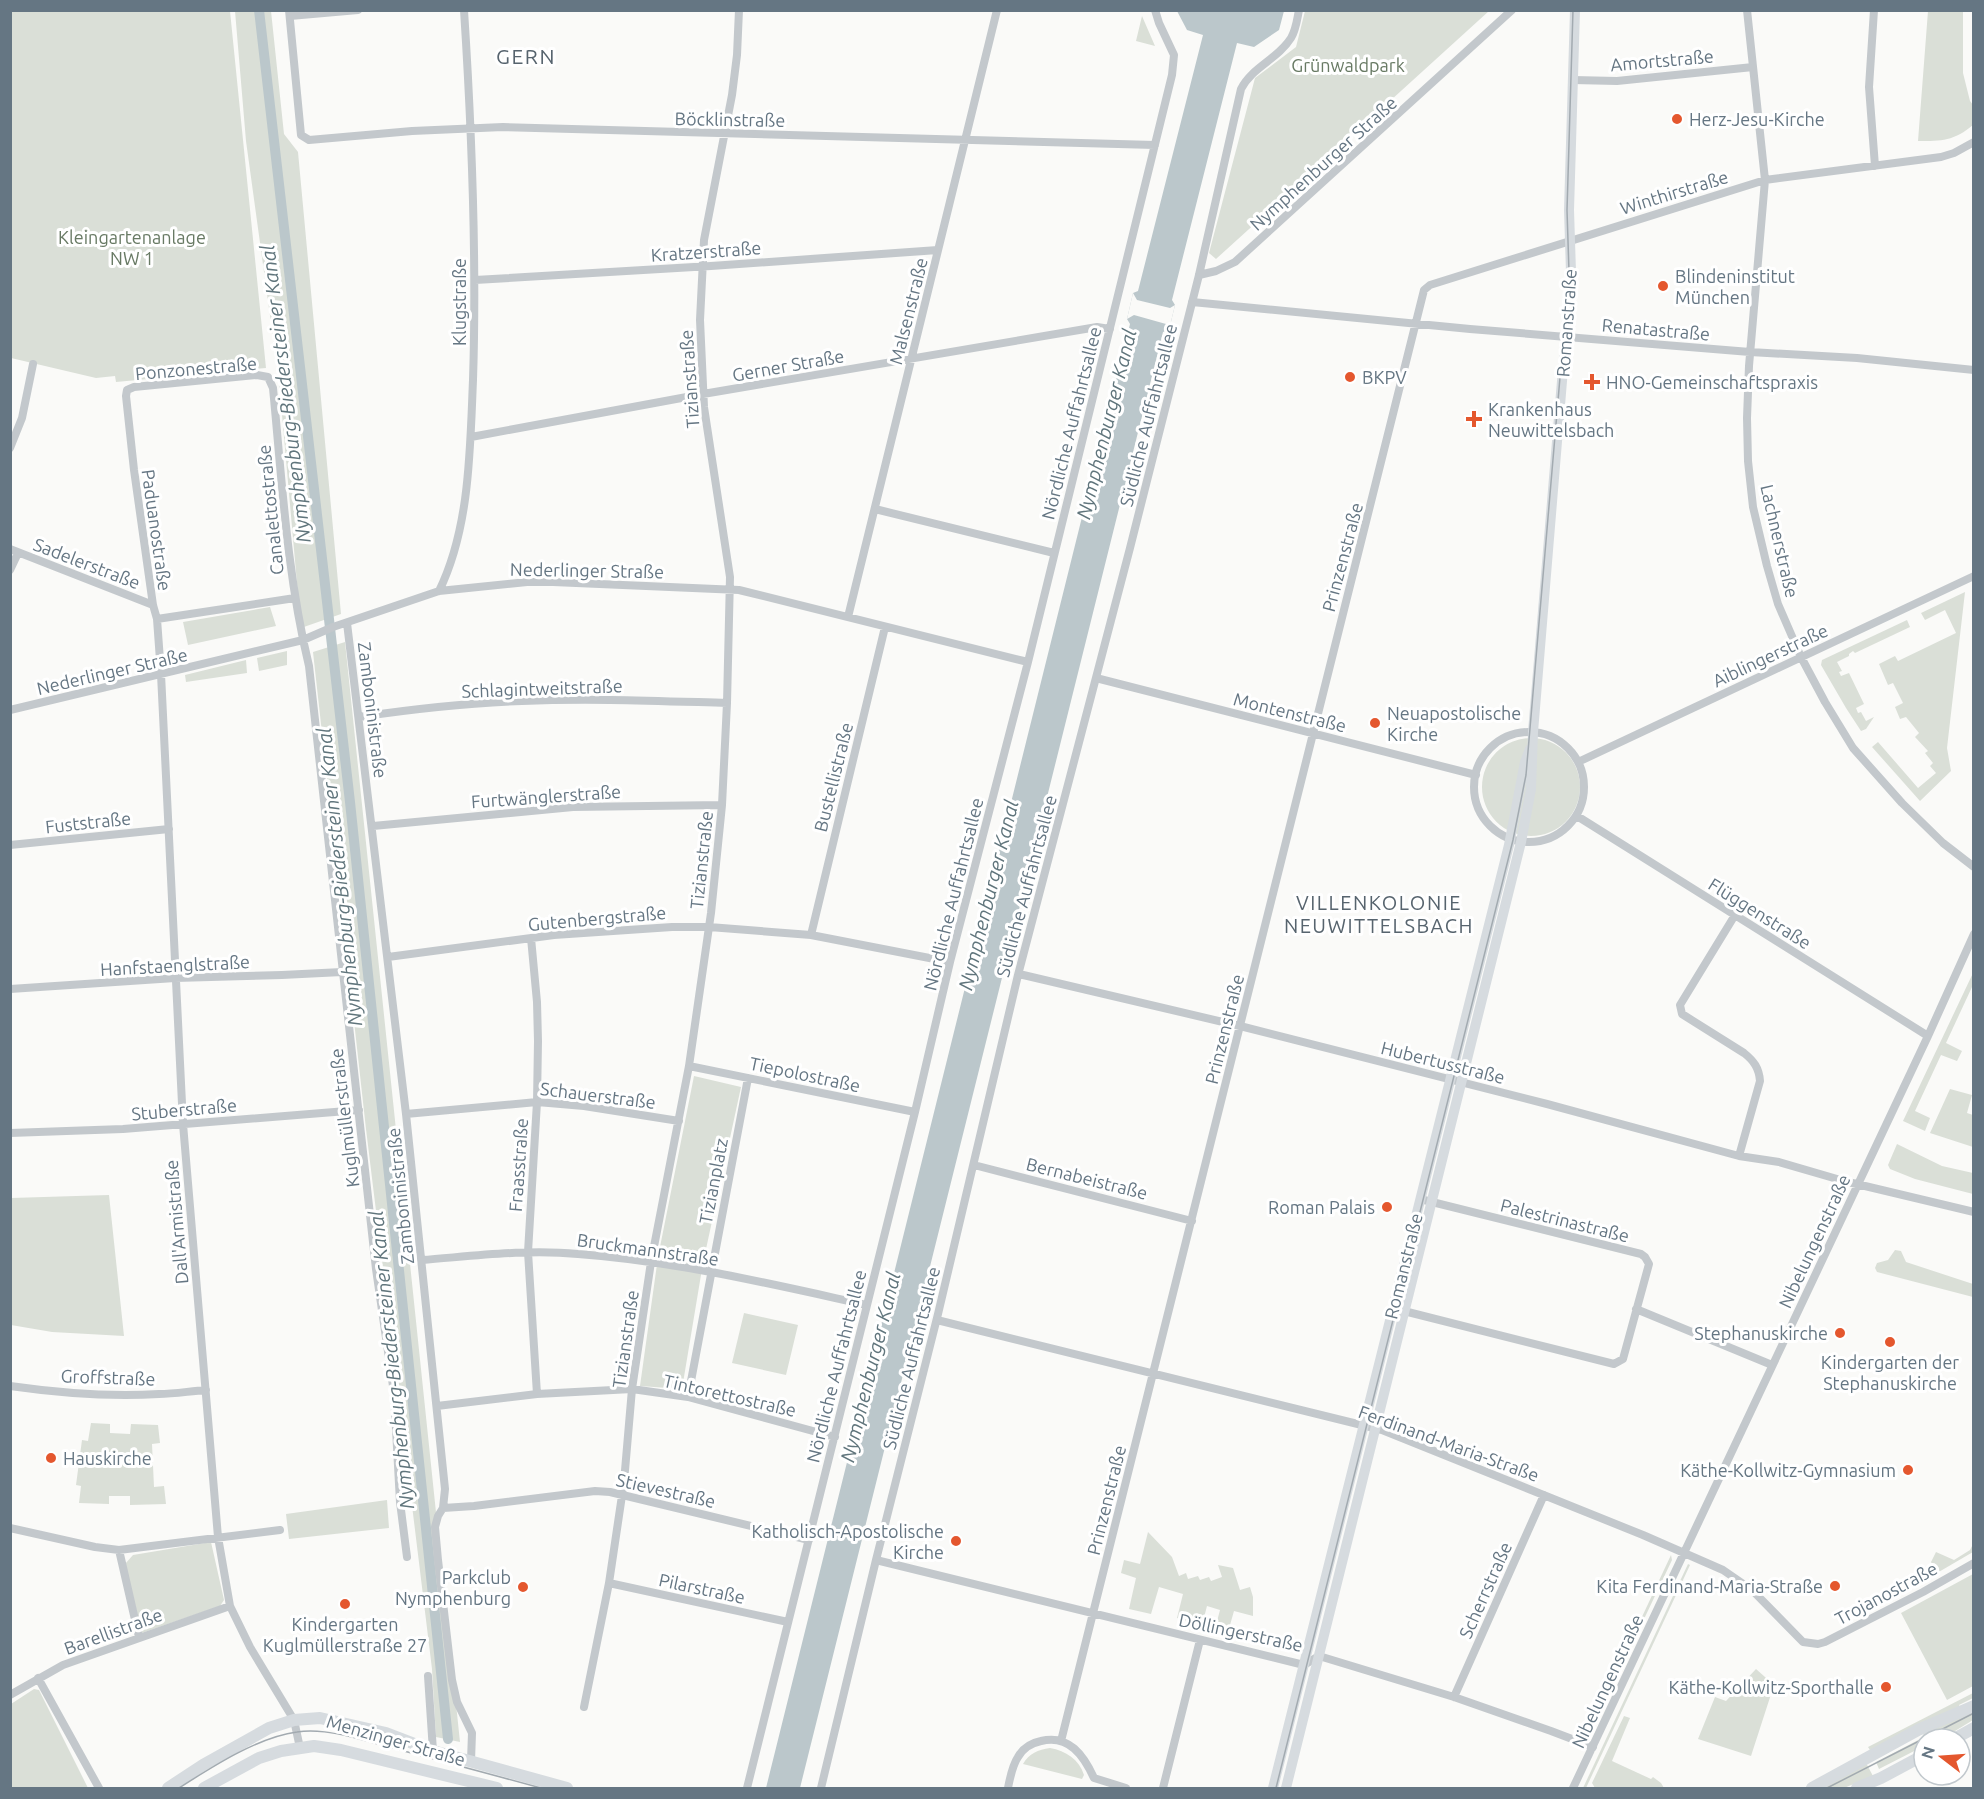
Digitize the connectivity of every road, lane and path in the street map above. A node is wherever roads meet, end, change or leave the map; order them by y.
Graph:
1 (357, 10) edge
2 (464, 10) edge
3 (739, 10) edge
4 (997, 10) edge
5 (1155, 10) edge
6 (1299, 10) edge
7 (1512, 10) edge
8 (1575, 10) edge
9 (1746, 10) edge
10 (1874, 10) edge
11 (290, 13) edge
12 (1753, 67) junction
13 (1573, 80) junction
14 (469, 128) junction
15 (726, 133) junction
16 (965, 141) junction
17 (1974, 141) edge
18 (1155, 145) junction
19 (1875, 166) junction
20 (1765, 180) junction
21 (1570, 241) junction
22 (938, 250) junction
23 (702, 267) junction
24 (1199, 275) junction
25 (475, 280) junction
26 (1192, 302) junction
27 (1416, 324) junction
28 (1110, 329) junction
29 (1566, 337) junction
30 (1750, 352) junction
31 (912, 358) junction
32 (33, 364) dead end
33 (1974, 370) edge
34 (268, 377) joint
35 (127, 390) joint
36 (703, 394) junction
37 (471, 437) junction
38 (10, 448) edge
39 (876, 509) junction
40 (14, 551) edge
41 (1054, 553) junction
42 (10, 570) edge
43 (1974, 576) edge
44 (729, 589) junction
45 (439, 591) junction
46 (295, 598) junction
47 (153, 605) junction
48 (848, 617) junction
49 (156, 619) junction
50 (347, 623) junction
51 (885, 627) junction
52 (303, 640) junction
53 (1801, 657) junction
54 (1028, 662) junction
55 (161, 675) junction
56 (1096, 678) junction
57 (727, 703) junction
58 (10, 710) edge
59 (359, 717) junction
60 (1312, 733) junction
61 (1532, 737) junction
62 (1578, 762) junction
63 (1476, 775) junction
64 (722, 805) junction
65 (1577, 816) junction
66 (373, 826) junction
67 (169, 829) junction
68 (1516, 841) junction
69 (10, 845) edge
70 (1974, 867) edge
71 (1735, 915) junction
72 (709, 927) junction
73 (1974, 934) edge
74 (811, 935) junction
75 (531, 938) junction
76 (388, 957) junction
77 (950, 962) junction
78 (342, 972) junction
79 (1019, 974) junction
80 (175, 978) junction
81 (10, 989) edge
82 (1240, 1026) junction
83 (1928, 1036) junction
84 (689, 1066) junction
85 (748, 1078) junction
86 (1449, 1079) junction
87 (1462, 1082) junction
88 (537, 1101) junction
89 (359, 1110) junction
90 (915, 1112) junction
91 (406, 1114) junction
92 (679, 1121) junction
93 (183, 1124) junction
94 (10, 1133) edge
95 (1739, 1156) junction
96 (974, 1165) junction
97 (1858, 1184) junction
98 (1420, 1199) junction
99 (1432, 1202) junction
100 (1974, 1212) edge
101 (1192, 1221) junction
102 (528, 1252) junction
103 (422, 1260) junction
104 (651, 1262) junction
105 (711, 1273) junction
106 (867, 1305) junction
107 (1392, 1308) junction
108 (1636, 1309) junction
109 (1405, 1311) junction
110 (936, 1320) junction
111 (1772, 1365) junction
112 (1153, 1375) junction
113 (10, 1386) edge
114 (632, 1389) junction
115 (206, 1390) junction
116 (537, 1394) junction
117 (688, 1397) junction
118 (437, 1406) junction
119 (1363, 1425) junction
120 (1376, 1428) junction
121 (835, 1437) junction
122 (622, 1494) junction
123 (1544, 1495) junction
124 (443, 1508) junction
125 (10, 1528) edge
126 (280, 1530) dead end
127 (218, 1537) junction
128 (809, 1540) junction
129 (119, 1550) junction
130 (1684, 1553) junction
131 (407, 1557) dead end
132 (876, 1560) junction
133 (1974, 1563) edge
134 (609, 1583) junction
135 (230, 1606) junction
136 (1093, 1613) junction
137 (788, 1622) junction
138 (139, 1637) junction
139 (1200, 1640) junction
140 (1811, 1644) joint
141 (1319, 1656) junction
142 (1304, 1665) junction
143 (428, 1676) dead end
144 (39, 1678) junction
145 (10, 1695) edge
146 (1454, 1697) junction
147 (1974, 1706) edge
148 (584, 1707) dead end
149 (294, 1720) junction
150 (1061, 1740) junction
151 (1593, 1747) junction
152 (300, 1748) junction
153 (433, 1751) junction
154 (471, 1761) junction
155 (1912, 1761) edge
156 (99, 1788) edge
157 (168, 1788) edge
158 (204, 1788) edge
159 (497, 1788) edge
160 (567, 1788) edge
161 (747, 1788) edge
162 (821, 1788) edge
163 (1008, 1788) edge
164 (1126, 1788) edge
165 (1163, 1788) edge
166 (1273, 1788) edge
167 (1286, 1788) edge
168 (1573, 1788) edge
169 (1812, 1788) edge
170 (1857, 1788) edge

1 - 11 street
2 - 14 street, Klugstraße
3 - 15 street, Tizianstraße
4 - 16 street, Malsenstraße
5 - 18 street, Nördliche Auffahrtsallee
6 - 24 street, Südliche Auffahrtsallee
7 - 24 street, Nymphenburger Straße
8 - 13 main road, Romanstraße
9 - 12 street, Lachnerstraße
10 - 19 street
11 - 14 street, Böcklinstraße
12 - 13 street, Amortstraße
12 - 20 street, Lachnerstraße
13 - 21 main road, Romanstraße
14 - 15 street, Böcklinstraße
14 - 25 street, Klugstraße
15 - 16 street, Böcklinstraße
15 - 23 street, Tizianstraße
16 - 18 street, Böcklinstraße
16 - 22 street, Malsenstraße
17 - 19 street, Winthirstraße
18 - 28 street, Nördliche Auffahrtsallee
19 - 20 street, Winthirstraße
20 - 21 street, Winthirstraße
20 - 30 street, Lachnerstraße
21 - 27 street, Winthirstraße
21 - 29 main road, Romanstraße
22 - 23 street, Kratzerstraße
22 - 31 street, Malsenstraße
23 - 25 street, Kratzerstraße
23 - 36 street, Tizianstraße
24 - 26 street, Südliche Auffahrtsallee
25 - 37 street, Klugstraße
26 - 27 street, Renatastraße
26 - 56 street, Südliche Auffahrtsallee
27 - 29 street, Renatastraße
27 - 60 street, Prinzenstraße
28 - 31 street, Gerner Straße
28 - 41 street, Nördliche Auffahrtsallee
29 - 30 street, Renatastraße
29 - 61 main road, Romanstraße
30 - 33 street, Renatastraße
30 - 53 street, Lachnerstraße
31 - 36 street, Gerner Straße
31 - 39 street, Malsenstraße
32 - 38 street
34 - 35 street, Ponzonestraße
34 - 46 street, Canalettostraße
35 - 47 street, Paduanostraße
36 - 37 street, Gerner Straße
36 - 44 street, Tizianstraße
37 - 45 street, Klugstraße
39 - 41 street
39 - 48 street, Malsenstraße
40 - 42 street
40 - 47 street, Sadelerstraße
41 - 54 street, Nördliche Auffahrtsallee
43 - 53 street, Aiblingerstraße
44 - 45 street, Nederlinger Straße
44 - 48 street, Nederlinger Straße
44 - 57 street, Tizianstraße
45 - 50 street, Nederlinger Straße
46 - 49 street
46 - 52 street, Canalettostraße
47 - 49 street, Paduanostraße
48 - 51 street, Nederlinger Straße
49 - 55 street, Paduanostraße
50 - 52 street, Nederlinger Straße
50 - 59 street, Zamboninistraße
51 - 54 street, Nederlinger Straße
51 - 74 street, Bustellistraße
52 - 55 street, Nederlinger Straße
52 - 78 street, Kuglmüllerstraße
53 - 62 street, Aiblingerstraße
53 - 70 street, Lachnerstraße
54 - 77 street, Nördliche Auffahrtsallee
55 - 58 street, Nederlinger Straße
55 - 67 street, Dall'Armistraße
56 - 60 street, Montenstraße
56 - 79 street, Südliche Auffahrtsallee
57 - 59 street, Schlagintweitstraße
57 - 64 street, Tizianstraße
59 - 66 street, Zamboninistraße
60 - 63 street, Montenstraße
60 - 82 street, Prinzenstraße
61 - 62 street
61 - 63 street
61 - 68 main road, Romanstraße
62 - 65 street
63 - 68 street
64 - 66 street, Furtwänglerstraße
64 - 72 street, Tizianstraße
65 - 68 street
65 - 71 street, Flüggenstraße
66 - 76 street, Zamboninistraße
67 - 69 street, Fuststraße
67 - 80 street, Dall'Armistraße
68 - 86 main road, Romanstraße
68 - 87 main road, Romanstraße
71 - 83 street, Flüggenstraße
71 - 95 street
72 - 74 street, Gutenbergstraße
72 - 75 street, Gutenbergstraße
72 - 84 street, Tizianstraße
73 - 83 street, Nibelungenstraße
74 - 77 street, Gutenbergstraße
75 - 76 street, Gutenbergstraße
75 - 88 street, Fraasstraße
76 - 91 street, Zamboninistraße
77 - 90 street, Nördliche Auffahrtsallee
78 - 80 street, Hanfstaenglstraße
78 - 89 street, Kuglmüllerstraße
79 - 82 street, Hubertusstraße
79 - 96 street, Südliche Auffahrtsallee
80 - 81 street, Hanfstaenglstraße
80 - 93 street, Dall'Armistraße
82 - 86 street, Hubertusstraße
82 - 101 street, Prinzenstraße
83 - 97 street, Nibelungenstraße
84 - 85 street, Tiepolostraße
84 - 92 street, Tizianstraße
85 - 90 street, Tiepolostraße
85 - 105 street, Tizianplatz
86 - 87 street, Hubertusstraße
86 - 98 main road, Romanstraße
87 - 95 street, Hubertusstraße
87 - 99 main road, Romanstraße
88 - 91 street, Schauerstraße
88 - 92 street, Schauerstraße
88 - 102 street, Fraasstraße
89 - 93 street, Stuberstraße
89 - 131 street, Kuglmüllerstraße
90 - 106 street, Nördliche Auffahrtsallee
91 - 103 street, Zamboninistraße
92 - 104 street, Tizianstraße
93 - 94 street, Stuberstraße
93 - 115 street, Dall'Armistraße
95 - 97 street, Hubertusstraße
96 - 101 street, Bernabeistraße
96 - 110 street, Südliche Auffahrtsallee
97 - 100 street, Hubertusstraße
97 - 111 street, Nibelungenstraße
98 - 99 street, Palestrinastraße
98 - 107 main road, Romanstraße
99 - 108 street, Palestrinastraße
99 - 109 main road, Romanstraße
101 - 112 street, Prinzenstraße
102 - 103 street, Bruckmannstraße
102 - 104 street, Bruckmannstraße
102 - 116 street, Fraasstraße
103 - 118 street, Zamboninistraße
104 - 105 street, Bruckmannstraße
104 - 114 street, Tizianstraße
105 - 106 street, Bruckmannstraße
105 - 117 street, Tizianplatz
106 - 121 street, Nördliche Auffahrtsallee
107 - 109 street, Palestrinastraße
107 - 119 main road, Romanstraße
108 - 109 street, Palestrinastraße
108 - 111 street
109 - 120 main road, Romanstraße
110 - 112 street, Ferdinand-Maria-Straße
110 - 132 street, Südliche Auffahrtsallee
111 - 130 street, Nibelungenstraße
112 - 119 street, Ferdinand-Maria-Straße
112 - 136 street, Prinzenstraße
113 - 115 street, Groffstraße
114 - 116 street, Tintorettostraße
114 - 117 street, Tintorettostraße
114 - 122 street, Tizianstraße
115 - 127 street, Dall'Armistraße
116 - 118 street, Tintorettostraße
117 - 121 street, Tintorettostraße
118 - 124 street, Zamboninistraße
119 - 120 street, Ferdinand-Maria-Straße
119 - 142 main road, Romanstraße
120 - 123 street, Ferdinand-Maria-Straße
120 - 141 main road, Romanstraße
121 - 128 street, Nördliche Auffahrtsallee
122 - 124 street, Stievestraße
122 - 128 street, Stievestraße
122 - 134 street, Tizianstraße
123 - 130 street, Ferdinand-Maria-Straße
123 - 146 street, Scherrstraße
124 - 154 street, Zamboninistraße
125 - 129 street
126 - 127 street
127 - 129 street
127 - 135 street, Dall'Armistraße
128 - 137 street, Nördliche Auffahrtsallee
129 - 138 street
130 - 140 street, Ferdinand-Maria-Straße
130 - 151 street, Nibelungenstraße
132 - 136 street, Döllingerstraße
132 - 162 street, Südliche Auffahrtsallee
133 - 140 street, Trojanostraße
134 - 137 street, Pilarstraße
134 - 148 street, Tizianstraße
135 - 138 street, Barellistraße
135 - 149 street, Dall'Armistraße
136 - 139 street, Döllingerstraße
136 - 150 street, Prinzenstraße
137 - 161 street, Nördliche Auffahrtsallee
138 - 144 street, Barellistraße
139 - 142 street, Döllingerstraße
139 - 165 street
141 - 142 street, Döllingerstraße
141 - 146 street, Döllingerstraße
141 - 167 main road, Romanstraße
142 - 166 main road, Romanstraße
143 - 153 street
144 - 145 street, Barellistraße
144 - 156 street
146 - 151 street, Döllingerstraße
147 - 169 main road
149 - 152 street, Dall'Armistraße
149 - 153 main road, Menzinger Straße
149 - 157 main road, Menzinger Straße
150 - 163 street
150 - 164 street
151 - 168 street, Nibelungenstraße
152 - 158 main road, Menzinger Straße
152 - 159 main road, Menzinger Straße
153 - 154 main road, Menzinger Straße
154 - 160 main road, Menzinger Straße
155 - 170 main road

